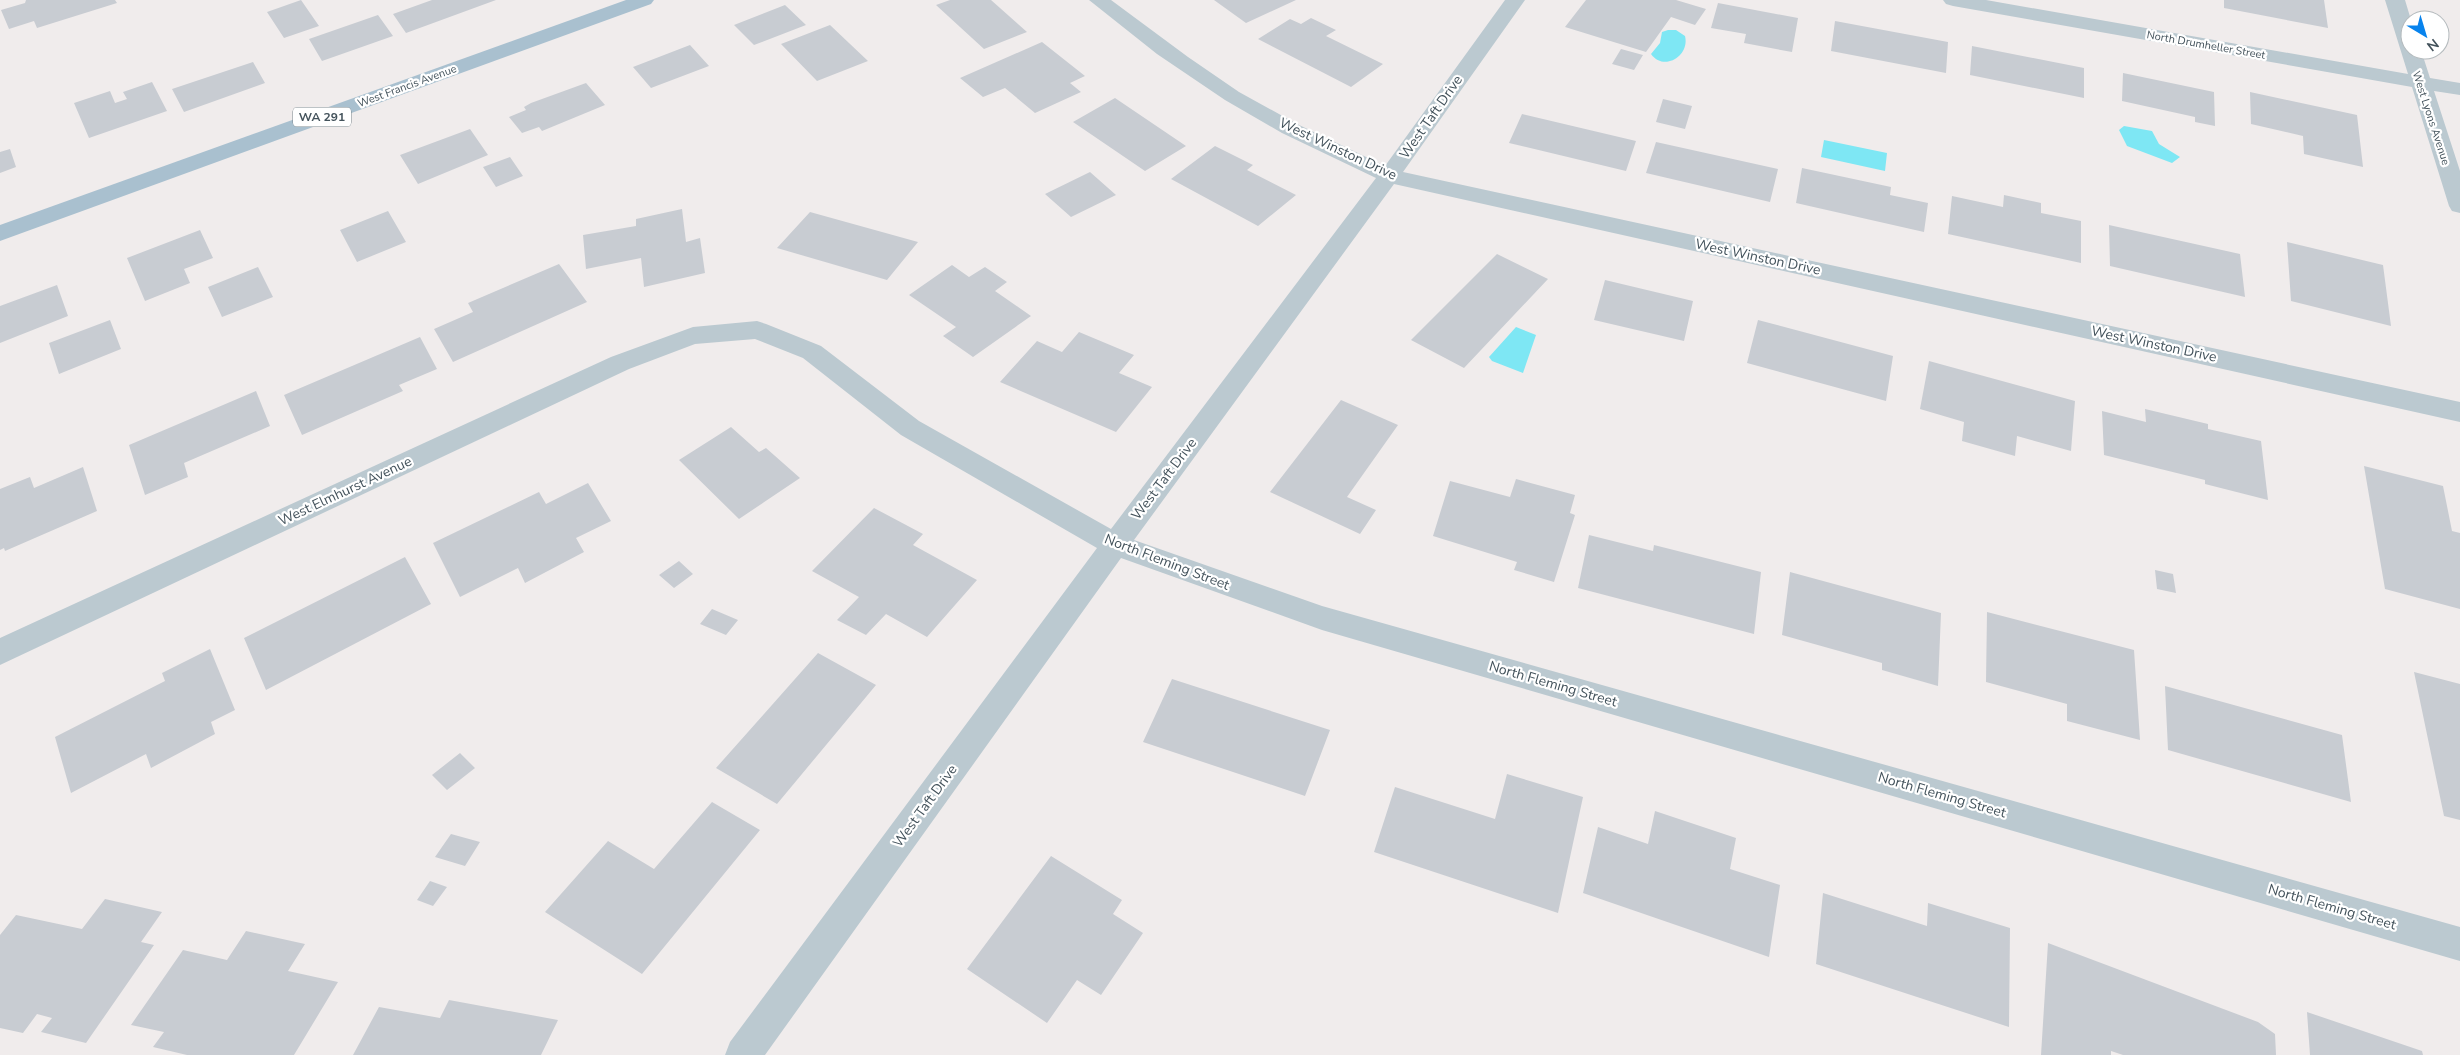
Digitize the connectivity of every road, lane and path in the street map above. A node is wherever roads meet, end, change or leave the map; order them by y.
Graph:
1 (644, 0) edge
2 (1099, 0) edge
3 (1515, 0) edge
4 (1953, 0) edge
5 (2395, 0) edge
6 (2419, 82) junction
7 (2460, 90) edge
8 (1389, 176) junction
9 (2460, 206) edge
10 (0, 233) edge
11 (692, 336) joint
12 (2460, 412) edge
13 (1115, 546) junction
14 (0, 652) edge
15 (2460, 944) edge
16 (743, 1055) edge

1 - 10 main road, West Francis Avenue / WA 291
2 - 8 street, West Winston Drive
3 - 8 street, West Taft Drive
4 - 6 street, North Drumheller Street
5 - 6 street, West Lyons Avenue
6 - 7 street, North Drumheller Street
6 - 9 street, West Lyons Avenue
8 - 12 street, West Winston Drive
8 - 13 street, West Taft Drive
11 - 13 street, North Fleming Street
11 - 14 street, West Elmhurst Avenue
13 - 15 street, North Fleming Street
13 - 16 street, West Taft Drive

